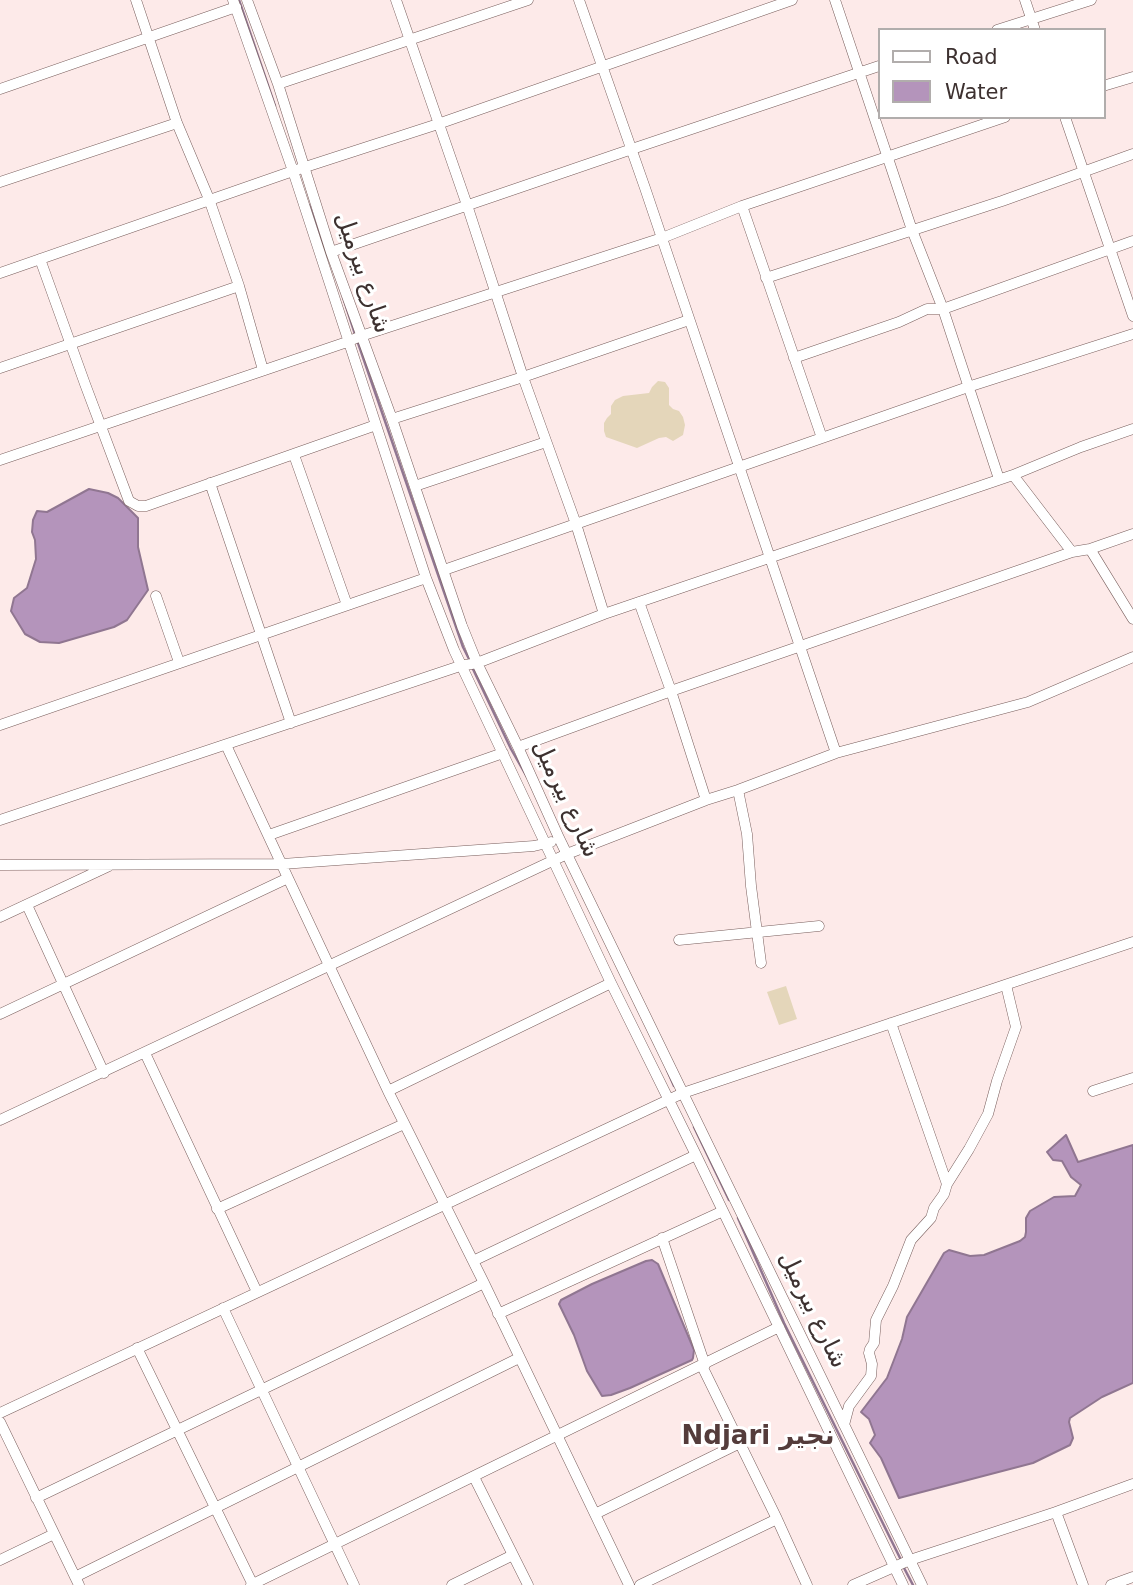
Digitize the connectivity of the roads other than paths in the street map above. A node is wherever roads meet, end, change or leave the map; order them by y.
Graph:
1 (136, 0) edge
2 (261, 0) edge
3 (396, 0) edge
4 (528, 0) edge
5 (579, 0) edge
6 (792, 0) edge
7 (835, 0) edge
8 (1025, 0) edge
9 (1091, 0) edge
10 (248, 2) edge
11 (234, 4) edge
12 (1031, 19) junction
13 (1003, 28) edge
14 (1034, 28) edge
15 (149, 38) junction
16 (409, 39) junction
17 (603, 65) junction
18 (878, 66) edge
19 (860, 72) junction
20 (1133, 77) edge
21 (278, 84) junction
22 (1105, 85) edge
23 (0, 89) edge
24 (999, 119) edge
25 (1066, 119) edge
26 (177, 123) junction
27 (438, 124) junction
28 (632, 149) junction
29 (1133, 154) edge
30 (887, 156) junction
31 (304, 167) junction
32 (293, 171) junction
33 (1084, 172) junction
34 (0, 182) edge
35 (209, 200) junction
36 (467, 205) junction
37 (742, 206) junction
38 (912, 230) junction
39 (662, 238) junction
40 (1133, 241) edge
41 (1110, 249) junction
42 (331, 252) junction
43 (40, 259) junction
44 (0, 273) edge
45 (766, 278) junction
46 (239, 286) junction
47 (495, 292) junction
48 (943, 309) junction
49 (1133, 316) edge
50 (689, 320) junction
51 (1133, 334) edge
52 (361, 336) junction
53 (347, 342) junction
54 (71, 344) junction
55 (794, 358) junction
56 (0, 368) edge
57 (263, 370) junction
58 (523, 376) junction
59 (968, 387) junction
60 (392, 419) junction
61 (100, 425) junction
62 (376, 425) junction
63 (1133, 429) edge
64 (822, 438) junction
65 (546, 442) junction
66 (294, 455) junction
67 (0, 460) edge
68 (738, 467) junction
69 (1013, 475) junction
70 (999, 479) junction
71 (210, 483) junction
72 (415, 486) junction
73 (576, 524) junction
74 (1133, 534) edge
75 (1090, 549) junction
76 (1072, 552) junction
77 (770, 556) junction
78 (444, 570) junction
79 (426, 578) junction
80 (156, 596) dead end
81 (639, 602) junction
82 (347, 605) junction
83 (604, 614) junction
84 (1133, 619) edge
85 (261, 635) junction
86 (801, 646) junction
87 (1133, 657) edge
88 (179, 662) junction
89 (477, 663) junction
90 (460, 666) junction
91 (671, 691) junction
92 (291, 723) junction
93 (0, 725) edge
94 (226, 745) junction
95 (518, 747) junction
96 (503, 753) junction
97 (836, 753) junction
98 (738, 790) junction
99 (706, 800) junction
100 (0, 820) edge
101 (269, 835) junction
102 (559, 838) junction
103 (546, 844) junction
104 (567, 855) junction
105 (553, 860) junction
106 (112, 864) junction
107 (282, 864) junction
108 (0, 865) edge
109 (288, 878) junction
110 (27, 905) junction
111 (0, 917) edge
112 (819, 926) dead end
113 (757, 932) junction
114 (679, 940) dead end
115 (1133, 942) edge
116 (761, 963) dead end
117 (329, 965) junction
118 (64, 983) junction
119 (611, 983) junction
120 (1006, 985) junction
121 (0, 1014) edge
122 (891, 1023) junction
123 (145, 1053) junction
124 (104, 1073) junction
125 (1133, 1078) edge
126 (388, 1091) junction
127 (1093, 1091) dead end
128 (675, 1096) junction
129 (0, 1121) edge
130 (404, 1124) junction
131 (696, 1155) junction
132 (947, 1184) junction
133 (444, 1205) junction
134 (218, 1209) junction
135 (723, 1211) junction
136 (662, 1238) junction
137 (473, 1261) junction
138 (484, 1283) junction
139 (257, 1292) junction
140 (223, 1308) junction
141 (498, 1314) junction
142 (779, 1327) junction
143 (137, 1348) junction
144 (519, 1358) junction
145 (703, 1366) junction
146 (262, 1391) junction
147 (0, 1413) edge
148 (0, 1422) edge
149 (844, 1425) junction
150 (178, 1431) junction
151 (558, 1437) junction
152 (740, 1443) junction
153 (298, 1467) junction
154 (474, 1477) junction
155 (1133, 1484) edge
156 (36, 1498) junction
157 (215, 1508) junction
158 (1056, 1512) junction
159 (595, 1514) junction
160 (777, 1519) junction
161 (54, 1534) junction
162 (335, 1544) junction
163 (513, 1555) junction
164 (0, 1560) edge
165 (902, 1563) junction
166 (1133, 1577) edge
167 (77, 1581) edge
168 (252, 1585) edge
169 (354, 1585) edge
170 (452, 1585) edge
171 (528, 1585) edge
172 (629, 1585) edge
173 (640, 1585) edge
174 (807, 1585) edge
175 (853, 1585) edge
176 (902, 1585) edge
177 (922, 1585) edge
178 (1083, 1585) edge
179 (1111, 1585) edge

1 - 15 street
2 - 10 street
3 - 16 street
4 - 16 street
5 - 17 street
6 - 17 street
7 - 19 street
8 - 12 street
9 - 12 street
10 - 21 street, شارع بيرميل
11 - 15 street
11 - 32 street, شارع بيرميل
12 - 13 street
12 - 14 street
15 - 23 street
15 - 26 street
16 - 21 street
16 - 27 street
17 - 27 street
17 - 28 street
18 - 19 street
19 - 28 street
19 - 30 street
20 - 22 street
21 - 31 street, شارع بيرميل
24 - 30 street
25 - 33 street
26 - 34 street
26 - 35 street
27 - 31 street
27 - 36 street
28 - 36 street
28 - 39 street
29 - 33 street
30 - 37 street
30 - 38 street
31 - 32 street
31 - 42 street, شارع بيرميل
32 - 35 street
32 - 53 street, شارع بيرميل
33 - 38 street
33 - 41 street
35 - 43 street
35 - 46 street
36 - 42 street
36 - 47 street
37 - 39 street
37 - 45 street
38 - 45 street
38 - 48 street
39 - 47 street
39 - 50 street
40 - 41 street
41 - 48 street
41 - 49 street
42 - 52 street, شارع بيرميل
43 - 44 street
43 - 54 street
45 - 55 street
46 - 54 street
46 - 57 street
47 - 52 street
47 - 58 street
48 - 55 street
48 - 59 street
50 - 58 street
50 - 68 street
51 - 59 street
52 - 53 street
52 - 60 street, شارع بيرميل
53 - 57 street
53 - 62 street, شارع بيرميل
54 - 56 street
54 - 61 street
55 - 64 street
57 - 61 street
58 - 60 street
58 - 65 street
59 - 64 street
59 - 70 street
60 - 72 street, شارع بيرميل
61 - 67 street
61 - 71 street
62 - 66 street
62 - 79 street, شارع بيرميل
63 - 69 street
64 - 68 street
65 - 72 street
65 - 73 street
66 - 71 street
66 - 82 street
68 - 73 street
68 - 77 street
69 - 70 street
69 - 76 street
70 - 77 street
71 - 85 street
72 - 78 street, شارع بيرميل
73 - 78 street
73 - 83 street
74 - 75 street
75 - 76 street
75 - 84 street
76 - 86 street
77 - 81 street
77 - 86 street
78 - 89 street, شارع بيرميل
79 - 82 street
79 - 90 street, شارع بيرميل
80 - 88 street
81 - 83 street
81 - 91 street
82 - 85 street
83 - 89 street
85 - 88 street
85 - 92 street
86 - 91 street
86 - 97 street
87 - 97 street
88 - 93 street
89 - 90 street
89 - 95 street, شارع بيرميل
90 - 92 street
90 - 96 street, شارع بيرميل
91 - 95 street
91 - 99 street
92 - 94 street
94 - 100 street
94 - 101 street
95 - 102 street, شارع بيرميل
96 - 101 street
96 - 103 street, شارع بيرميل
97 - 98 street
98 - 99 street
98 - 113 street
99 - 104 street
101 - 107 street
102 - 103 street
102 - 104 street, شارع بيرميل
103 - 105 street, شارع بيرميل
103 - 107 street
104 - 105 street
104 - 128 street, شارع بيرميل
105 - 117 street
105 - 119 street, شارع بيرميل
106 - 107 street
106 - 108 street
106 - 110 street
107 - 109 street
109 - 117 street
109 - 118 street
110 - 111 street
110 - 118 street
112 - 113 street
113 - 114 street
113 - 116 street
115 - 120 street
117 - 123 street
117 - 126 street
118 - 121 street
118 - 124 street
119 - 126 street
119 - 128 street, شارع بيرميل
120 - 122 street
120 - 132 street
122 - 128 street
122 - 132 street
123 - 124 street
123 - 134 street
124 - 129 street
125 - 127 street
126 - 130 street
128 - 131 street, شارع بيرميل
128 - 133 street
128 - 149 street, شارع بيرميل
130 - 133 street
130 - 134 street
131 - 135 street, شارع بيرميل
131 - 137 street
132 - 149 street
133 - 137 street
133 - 139 street
134 - 139 street
135 - 136 street
135 - 142 street, شارع بيرميل
136 - 141 street
136 - 145 street
137 - 138 street
138 - 141 street
138 - 146 street
139 - 140 street
140 - 143 street
140 - 146 street
141 - 144 street
142 - 145 street
142 - 165 street, شارع بيرميل
143 - 147 street
143 - 150 street
144 - 151 street
144 - 153 street
145 - 151 street
145 - 152 street
146 - 150 street
146 - 153 street
148 - 156 street
149 - 165 street, شارع بيرميل
150 - 156 street
150 - 157 street
151 - 154 street
151 - 159 street
152 - 159 street
152 - 160 street
153 - 157 street
153 - 162 street
154 - 162 street
154 - 163 street
155 - 158 street
156 - 161 street
157 - 167 street
157 - 168 street
158 - 165 street
158 - 178 street
159 - 172 street
160 - 173 street
160 - 174 street
161 - 164 street
161 - 167 street
162 - 168 street
162 - 169 street
163 - 170 street
163 - 171 street
165 - 175 street
165 - 176 street, شارع بيرميل
165 - 177 street, شارع بيرميل
166 - 179 street

